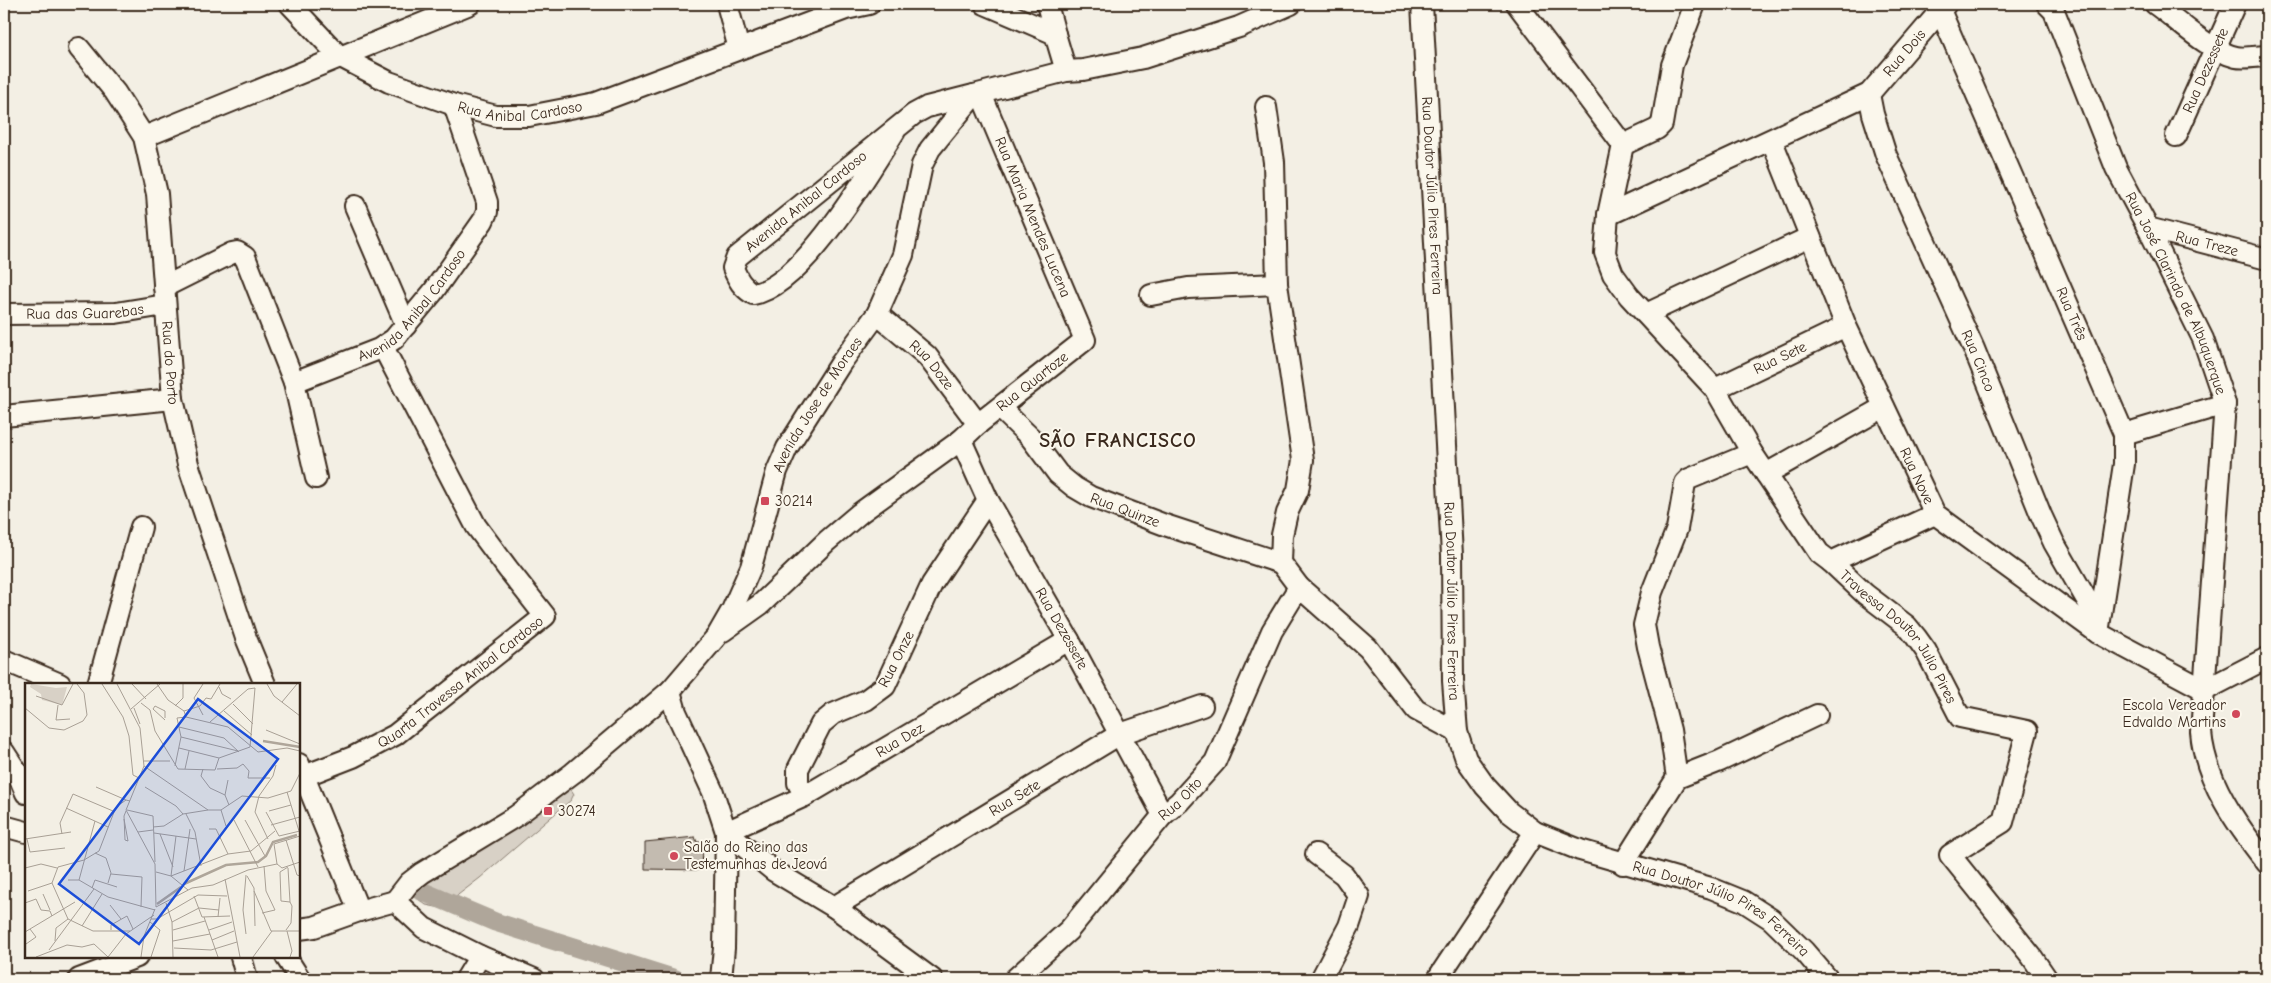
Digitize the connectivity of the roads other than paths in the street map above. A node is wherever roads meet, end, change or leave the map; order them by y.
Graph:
1 (290, 4) edge
2 (470, 4) edge
3 (727, 4) edge
4 (869, 4) edge
5 (985, 4) edge
6 (1047, 4) edge
7 (1291, 4) edge
8 (1422, 4) edge
9 (1517, 4) edge
10 (1695, 4) edge
11 (2155, 4) edge
12 (2235, 4) edge
13 (2054, 6) edge
14 (1943, 7) edge
15 (1056, 34) junction
16 (79, 48) dead end
17 (2215, 48) junction
18 (739, 49) junction
19 (339, 56) junction
20 (2267, 56) edge
21 (1066, 71) junction
22 (977, 94) junction
23 (1869, 94) junction
24 (454, 105) junction
25 (1266, 107) dead end
26 (895, 131) junction
27 (144, 136) junction
28 (2176, 136) dead end
29 (1772, 141) junction
30 (1623, 145) junction
31 (355, 206) dead end
32 (1608, 214) junction
33 (2148, 228) junction
34 (1810, 237) junction
35 (2267, 259) edge
36 (1277, 284) junction
37 (1151, 295) dead end
38 (165, 296) junction
39 (4, 314) edge
40 (877, 314) junction
41 (1646, 314) junction
42 (406, 325) junction
43 (1846, 326) junction
44 (1086, 340) joint
45 (383, 347) junction
46 (294, 382) junction
47 (1716, 388) junction
48 (173, 399) junction
49 (2225, 404) junction
50 (1884, 407) junction
51 (1000, 408) junction
52 (4, 416) edge
53 (978, 424) junction
54 (2124, 434) junction
55 (961, 440) junction
56 (1752, 453) junction
57 (1766, 474) junction
58 (316, 478) dead end
59 (988, 500) junction
60 (1935, 514) junction
61 (141, 527) dead end
62 (1832, 562) junction
63 (1281, 563) junction
64 (1299, 587) junction
65 (2098, 627) junction
66 (717, 636) junction
67 (1069, 640) junction
68 (2267, 658) edge
69 (4, 660) edge
70 (58, 683) edge
71 (98, 683) edge
72 (266, 683) edge
73 (2205, 690) junction
74 (670, 691) junction
75 (1202, 706) dead end
76 (1817, 715) dead end
77 (1457, 732) junction
78 (1120, 734) junction
79 (4, 752) edge
80 (301, 770) edge
81 (1677, 778) junction
82 (25, 791) edge
83 (805, 796) junction
84 (1163, 815) junction
85 (4, 826) edge
86 (25, 832) edge
87 (726, 832) junction
88 (1535, 832) junction
89 (1316, 854) dead end
90 (2267, 863) edge
91 (1623, 864) junction
92 (394, 901) junction
93 (834, 907) junction
94 (359, 910) junction
95 (304, 926) edge
96 (480, 956) junction
97 (134, 958) edge
98 (242, 958) edge
99 (287, 958) edge
100 (1440, 975) dead end
101 (79, 979) edge
102 (248, 979) edge
103 (300, 979) edge
104 (466, 979) edge
105 (534, 979) edge
106 (722, 979) edge
107 (932, 979) edge
108 (1015, 979) edge
109 (1321, 979) edge
110 (1828, 979) edge
111 (2046, 979) edge

1 - 19 street, Rua Anibal Cardoso
2 - 19 street
3 - 18 street
4 - 18 street, Rua Anibal Cardoso
5 - 15 street
6 - 15 street
7 - 21 street
8 - 77 street, Rua Doutor Júlio Pires Ferreira
9 - 30 street
10 - 30 street
11 - 17 street
12 - 17 street, Rua Dezessete
13 - 33 street, Rua José Clarindo de Albuquerque
14 - 23 street, Rua Dois
14 - 54 street, Rua Três
15 - 21 street
16 - 27 street, Rua do Porto
17 - 20 street
17 - 28 street, Rua Dezessete
18 - 24 street, Rua Anibal Cardoso
19 - 24 street, Rua Anibal Cardoso
19 - 27 street
21 - 22 street
22 - 26 street, Avenida Anibal Cardoso
22 - 40 street, Avenida Jose de Moraes
22 - 44 street, Rua Maria Mendes Lucena
23 - 29 street
23 - 65 street, Rua Cinco
24 - 42 street, Avenida Anibal Cardoso
25 - 36 street
26 - 26 street, Avenida Anibal Cardoso
27 - 38 street, Rua do Porto
29 - 32 street
29 - 34 street, Rua Nove
30 - 32 street, Travessa Doutor Julio Pires
31 - 42 street
32 - 41 street, Travessa Doutor Julio Pires
33 - 35 street, Rua Treze
33 - 49 street, Rua José Clarindo de Albuquerque
34 - 41 street
34 - 43 street, Rua Nove
36 - 37 street
36 - 63 street
38 - 39 street, Rua das Guarebas
38 - 46 street, Rua das Guarebas
38 - 48 street, Rua do Porto
40 - 53 street, Rua Doze
40 - 66 street, Avenida Jose de Moraes
41 - 47 street, Travessa Doutor Julio Pires
42 - 45 street, Avenida Anibal Cardoso
43 - 47 street, Rua Sete
43 - 50 street, Rua Nove
44 - 51 street, Rua Quartoze
45 - 46 street, Avenida Anibal Cardoso
45 - 80 street, Quarta Travessa Anibal Cardoso
46 - 58 street
47 - 56 street, Travessa Doutor Julio Pires
48 - 52 street
48 - 72 street, Rua do Porto
49 - 54 street
49 - 73 street, Rua José Clarindo de Albuquerque
50 - 57 street
50 - 60 street, Rua Nove
51 - 53 street, Rua Quartoze
51 - 63 street, Rua Quinze
53 - 55 street, Rua Quartoze
54 - 65 street, Rua Três
55 - 59 street, Rua Dezessete
55 - 66 street, Rua Quartoze
56 - 57 street, Travessa Doutor Julio Pires
56 - 81 street
57 - 62 street, Travessa Doutor Julio Pires
59 - 67 street, Rua Dezessete
59 - 83 street, Rua Onze
60 - 62 street
60 - 65 street, Rua Nove
61 - 71 street
62 - 111 street, Travessa Doutor Julio Pires
63 - 64 street
64 - 77 street
64 - 84 street, Rua Oito
65 - 73 street, Rua Nove
66 - 74 street, Avenida Jose de Moraes
67 - 78 street, Rua Dezessete
67 - 83 street, Rua Dez
68 - 73 street
69 - 70 street
73 - 90 street, Rua José Clarindo de Albuquerque
74 - 87 street
74 - 92 street, Avenida Jose de Moraes
75 - 78 street, Rua Sete
76 - 81 street
77 - 88 street, Rua Doutor Júlio Pires Ferreira
78 - 84 street, Rua Dezessete
78 - 93 street, Rua Sete
79 - 82 street
80 - 94 street
81 - 91 street
83 - 87 street, Rua Dez
84 - 108 street, Rua Oito
85 - 86 street
87 - 93 street
87 - 106 street
88 - 91 street, Rua Doutor Júlio Pires Ferreira
88 - 100 street
89 - 109 street
91 - 110 street, Rua Doutor Júlio Pires Ferreira
92 - 94 street
92 - 96 street
93 - 107 street
94 - 95 street
96 - 104 street
96 - 105 street
97 - 101 street
98 - 102 street
99 - 103 street

